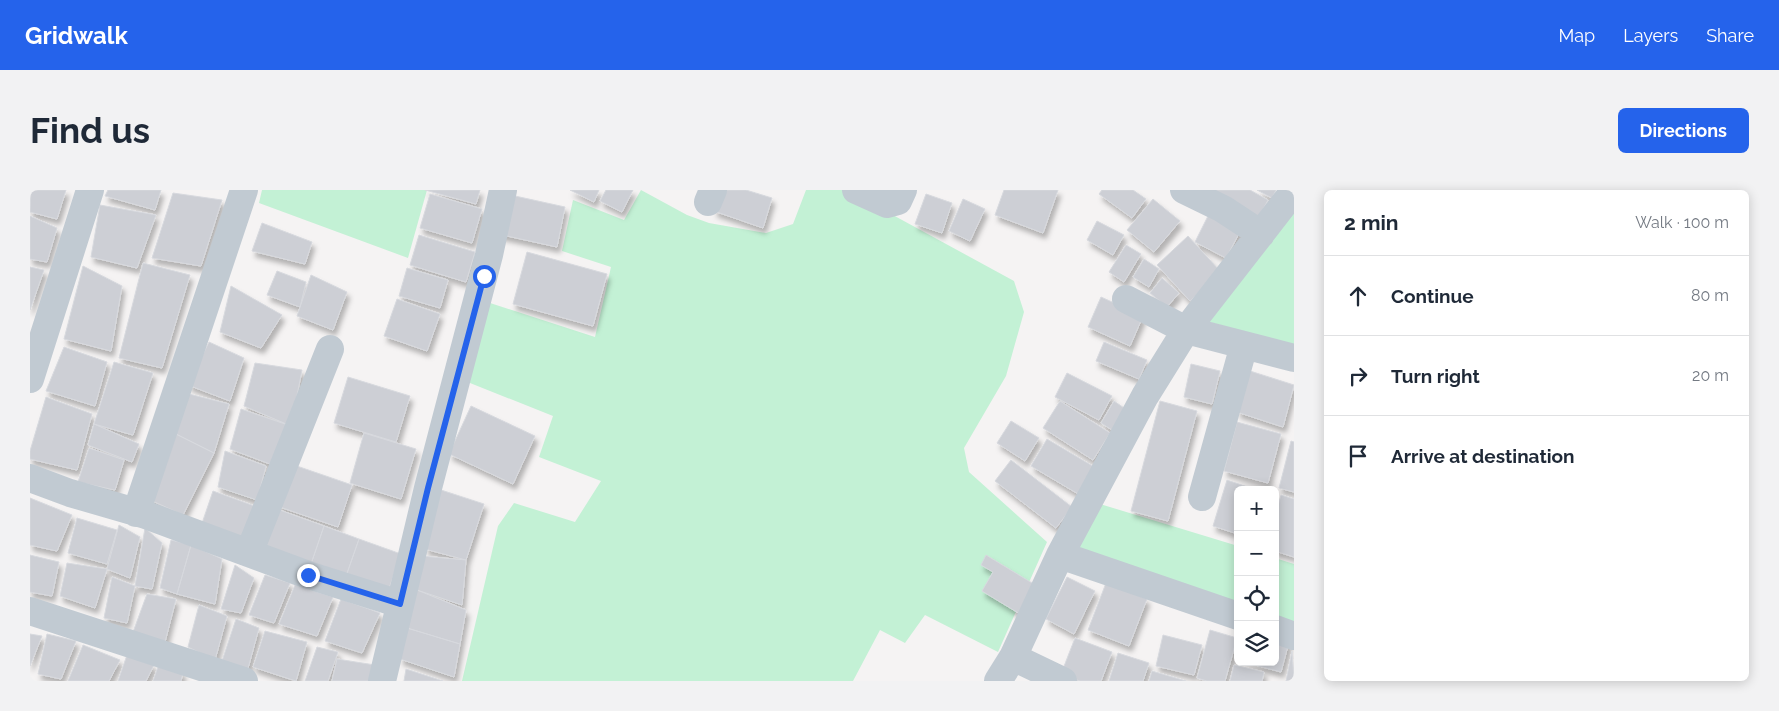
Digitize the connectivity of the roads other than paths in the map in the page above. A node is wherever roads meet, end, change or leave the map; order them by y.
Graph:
1 (90, 190) edge
2 (244, 190) edge
3 (503, 190) edge
4 (856, 190) edge
5 (903, 190) edge
6 (1184, 190) edge
7 (1294, 191) edge
8 (1262, 234) junction
9 (1126, 299) dead end
10 (1186, 330) junction
11 (1244, 345) junction
12 (330, 349) dead end
13 (1294, 358) edge
14 (30, 379) edge
15 (30, 478) edge
16 (1202, 497) dead end
17 (136, 513) junction
18 (249, 553) junction
19 (1060, 555) junction
20 (400, 604) junction
21 (30, 611) edge
22 (1234, 615) edge
23 (1279, 630) edge
24 (1294, 636) edge
25 (1013, 657) junction
26 (244, 681) edge
27 (382, 681) edge
28 (998, 681) edge
29 (1063, 681) edge

1 - 14 street
2 - 17 street
3 - 20 street
4 - 5 street
6 - 8 street
7 - 8 street
8 - 10 street
9 - 10 street
10 - 11 street
10 - 19 street
11 - 13 street
11 - 16 street
12 - 18 street
15 - 17 street
17 - 18 street
18 - 20 street
19 - 22 street
19 - 25 street
20 - 27 street
21 - 26 street
23 - 24 street
25 - 28 street
25 - 29 street

